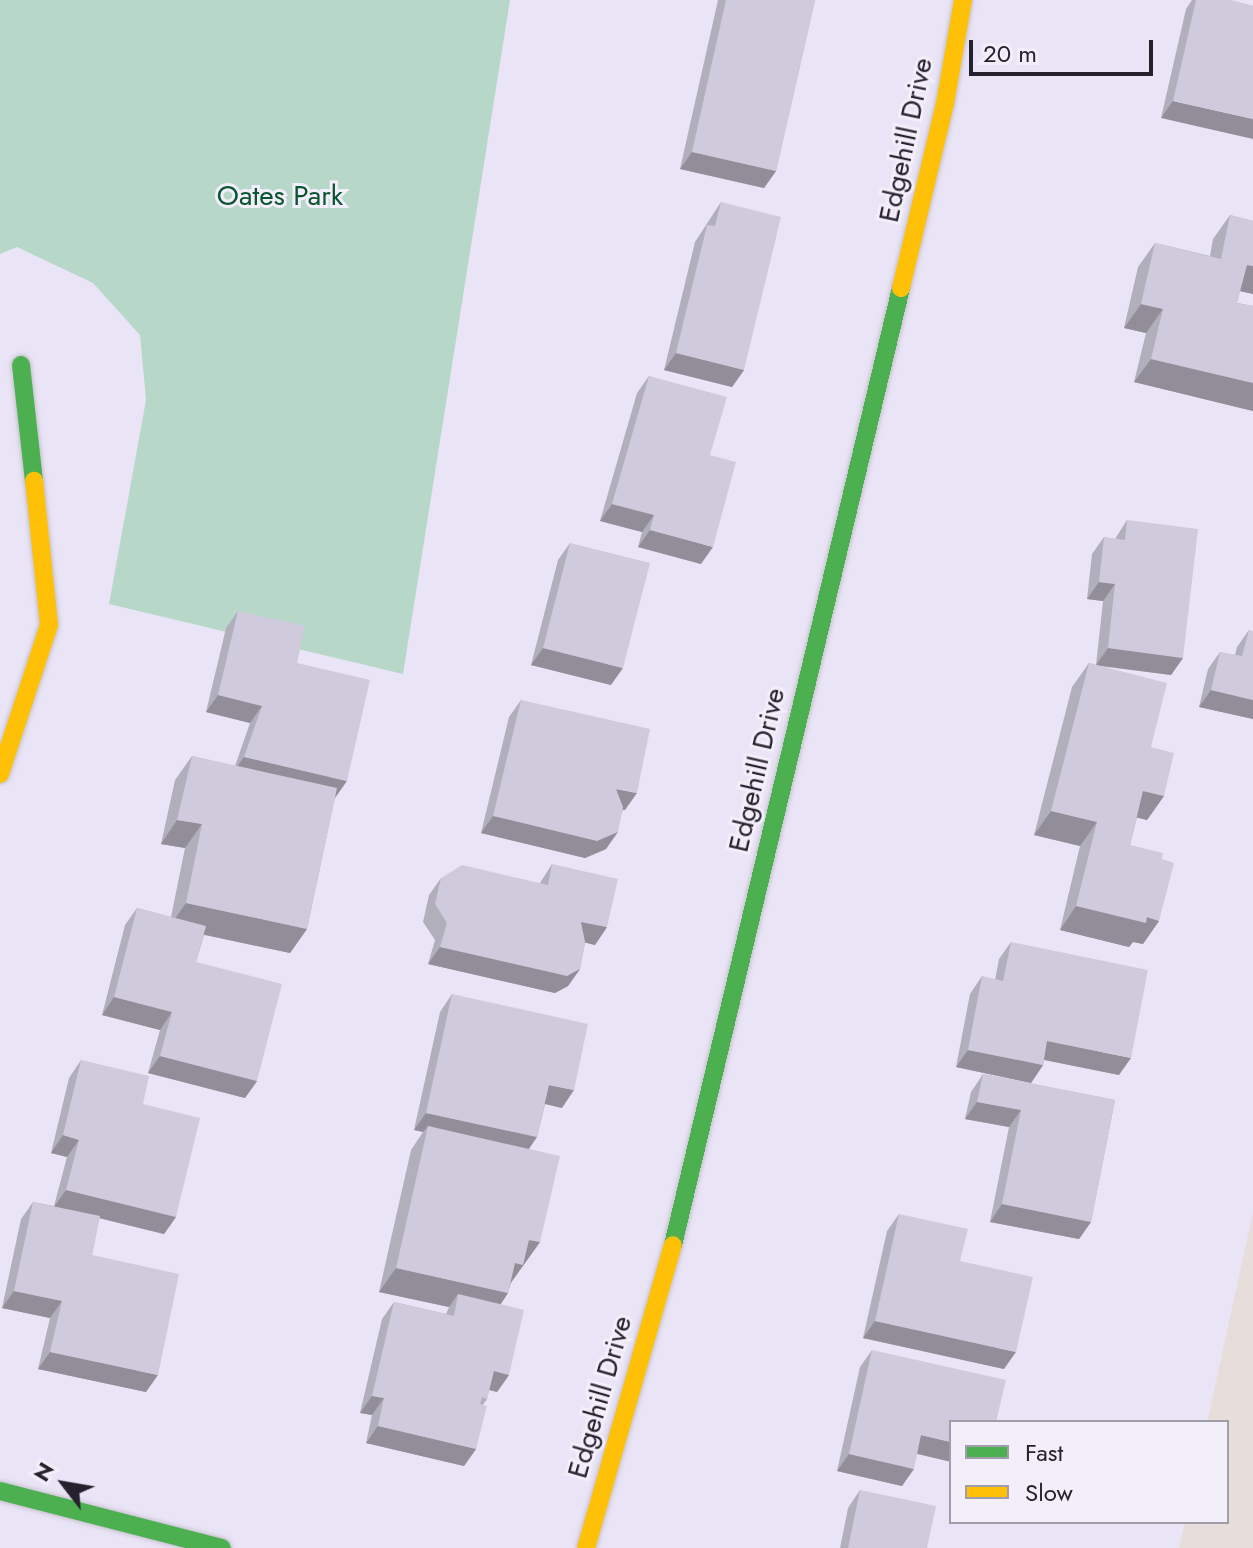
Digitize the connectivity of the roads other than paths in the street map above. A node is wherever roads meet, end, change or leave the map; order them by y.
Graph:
1 (963, 0) edge
2 (21, 365) dead end
3 (0, 774) edge
4 (0, 1491) edge
5 (222, 1548) edge
6 (586, 1548) edge

1 - 6 street, Edgehill Drive
2 - 3 street
4 - 5 street

